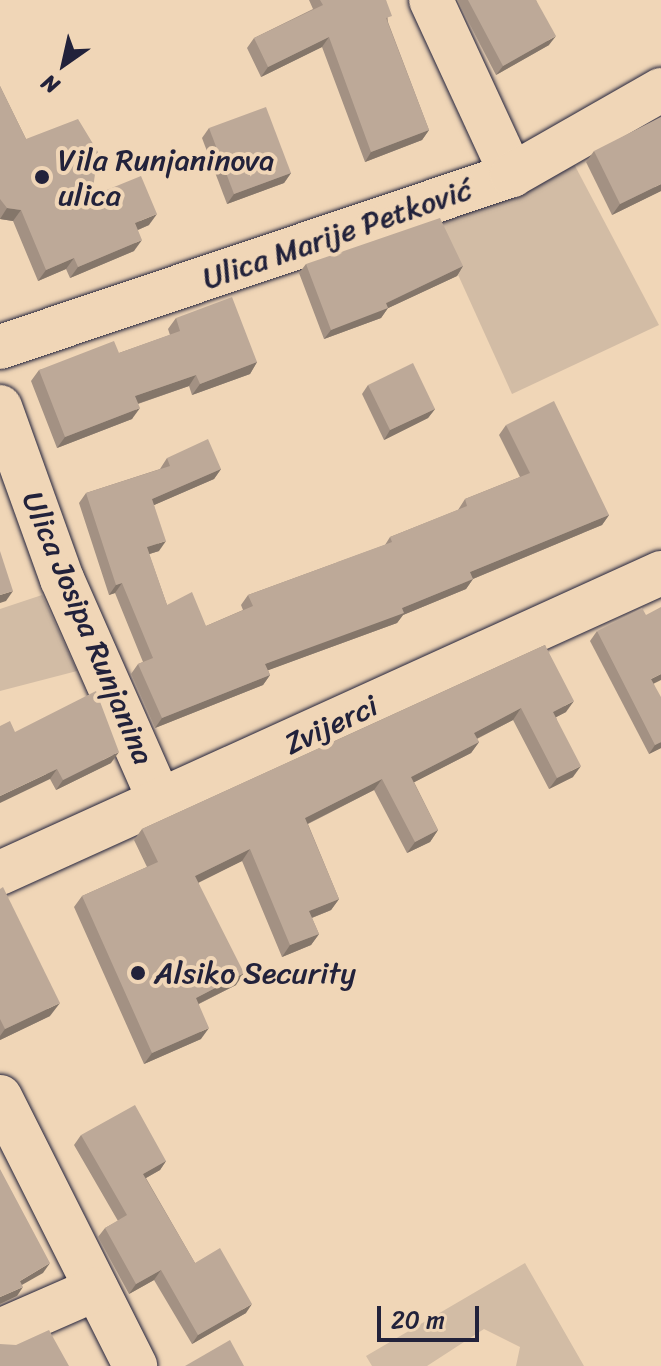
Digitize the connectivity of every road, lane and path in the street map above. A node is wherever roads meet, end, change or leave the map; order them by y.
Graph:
1 (431, 0) edge
2 (661, 90) edge
3 (512, 175) junction
4 (0, 347) edge
5 (0, 407) edge
6 (661, 573) edge
7 (161, 803) junction
8 (0, 873) edge
9 (0, 1097) edge
10 (96, 1289) junction
11 (0, 1331) edge
12 (135, 1366) edge

1 - 3 street
2 - 3 street, Ulica Marije Petković
3 - 4 street, Ulica Marije Petković
5 - 7 street, Ulica Josipa Runjanina
6 - 7 street, Zvijerci
7 - 8 street, Zvijerci
9 - 10 street
10 - 11 street
10 - 12 street

